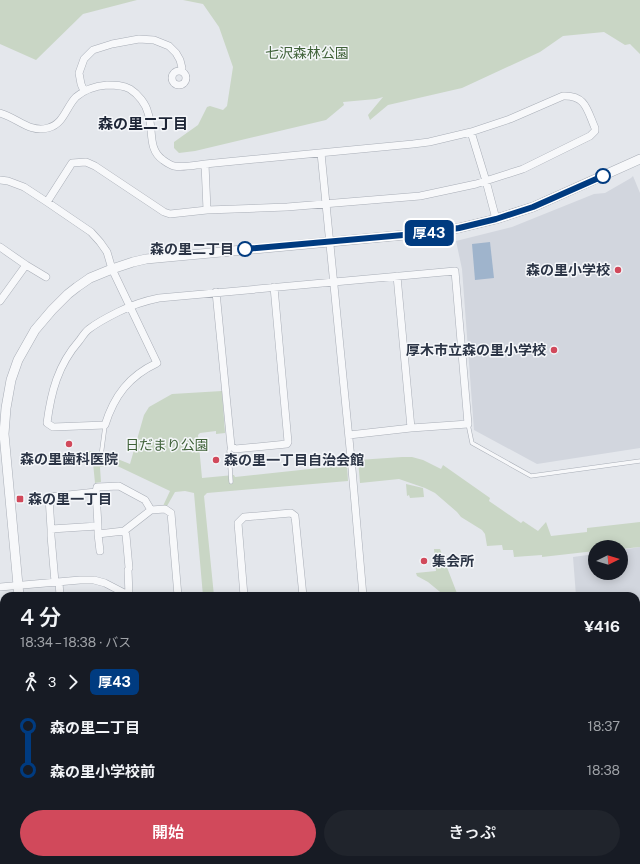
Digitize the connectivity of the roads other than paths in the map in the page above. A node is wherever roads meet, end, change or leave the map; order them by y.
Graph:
1 (173, 87) dead end
2 (84, 91) junction
3 (0, 114) edge
4 (471, 132) junction
5 (321, 153) junction
6 (640, 159) edge
7 (204, 164) junction
8 (0, 180) edge
9 (486, 181) junction
10 (47, 202) junction
11 (326, 204) junction
12 (207, 210) junction
13 (496, 219) junction
14 (330, 242) junction
15 (0, 247) edge
16 (26, 265) junction
17 (112, 269) junction
18 (397, 276) junction
19 (46, 278) dead end
20 (334, 281) junction
21 (274, 287) junction
22 (216, 292) junction
23 (0, 301) edge
24 (130, 306) junction
25 (468, 424) junction
26 (105, 425) junction
27 (411, 428) junction
28 (349, 435) junction
29 (231, 446) junction
30 (101, 456) dead end
31 (640, 461) edge
32 (231, 482) dead end
33 (96, 492) junction
34 (152, 510) junction
35 (98, 526) junction
36 (51, 529) junction
37 (124, 531) junction
38 (98, 534) junction
39 (100, 551) dead end
40 (57, 582) junction
41 (18, 585) junction
42 (0, 587) edge
43 (19, 592) edge
44 (59, 592) edge
45 (122, 592) edge
46 (130, 592) edge
47 (178, 592) edge
48 (244, 592) edge
49 (303, 592) edge
50 (363, 592) edge

1 - 2 street
2 - 3 street
2 - 7 street
4 - 5 street
4 - 9 street
4 - 9 street
5 - 7 street
5 - 11 street
6 - 13 street
7 - 12 street
8 - 10 street
9 - 11 street
9 - 13 street
10 - 12 street
10 - 17 street
11 - 12 street
11 - 14 street
13 - 14 street
14 - 17 street
14 - 20 street
15 - 16 street
16 - 19 street
16 - 23 street
17 - 24 street
17 - 41 street
18 - 20 street
18 - 25 street
18 - 27 street
20 - 21 street
20 - 28 street
21 - 22 street
21 - 29 street
22 - 24 street
22 - 29 street
24 - 26 street
24 - 26 street
25 - 27 street
25 - 31 lane
26 - 30 lane
27 - 28 street
28 - 50 street
29 - 32 lane
33 - 34 street
33 - 35 street
33 - 36 street
34 - 37 street
34 - 47 street
35 - 36 street
35 - 38 street
36 - 40 street
37 - 38 street
37 - 46 street
38 - 39 street
40 - 41 street
40 - 44 street
40 - 45 street
41 - 42 street
41 - 43 street
48 - 49 street

